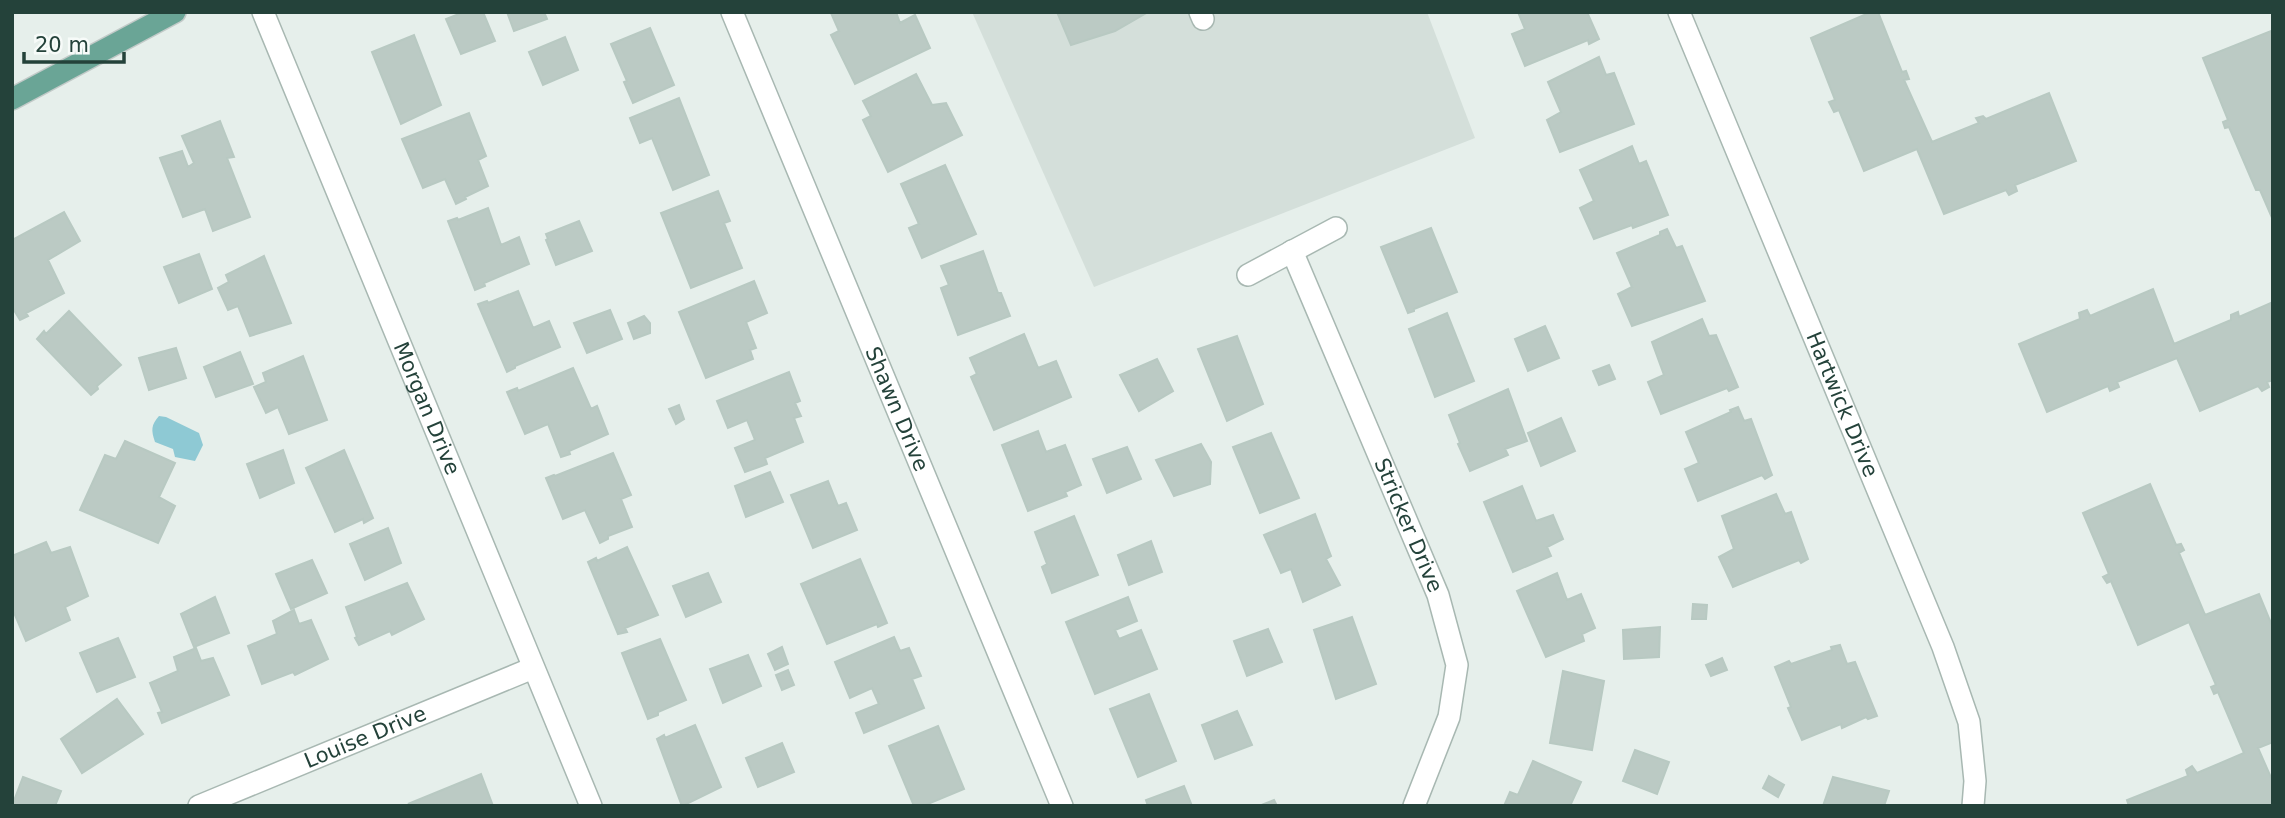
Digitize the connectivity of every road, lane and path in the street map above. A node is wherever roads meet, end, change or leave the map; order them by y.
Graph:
1 (175, 12) edge
2 (263, 12) edge
3 (732, 12) edge
4 (1679, 12) edge
5 (12, 99) edge
6 (1336, 228) dead end
7 (1292, 251) junction
8 (1248, 275) dead end
9 (533, 668) junction
10 (199, 806) edge
11 (591, 806) edge
12 (1062, 806) edge
13 (1414, 806) edge
14 (1973, 806) edge

1 - 5 main road
2 - 9 street, Morgan Drive
3 - 12 street, Shawn Drive
4 - 14 street, Hartwick Drive
6 - 7 street
7 - 8 street
7 - 13 street, Stricker Drive
9 - 10 street, Louise Drive
9 - 11 street, Morgan Drive

